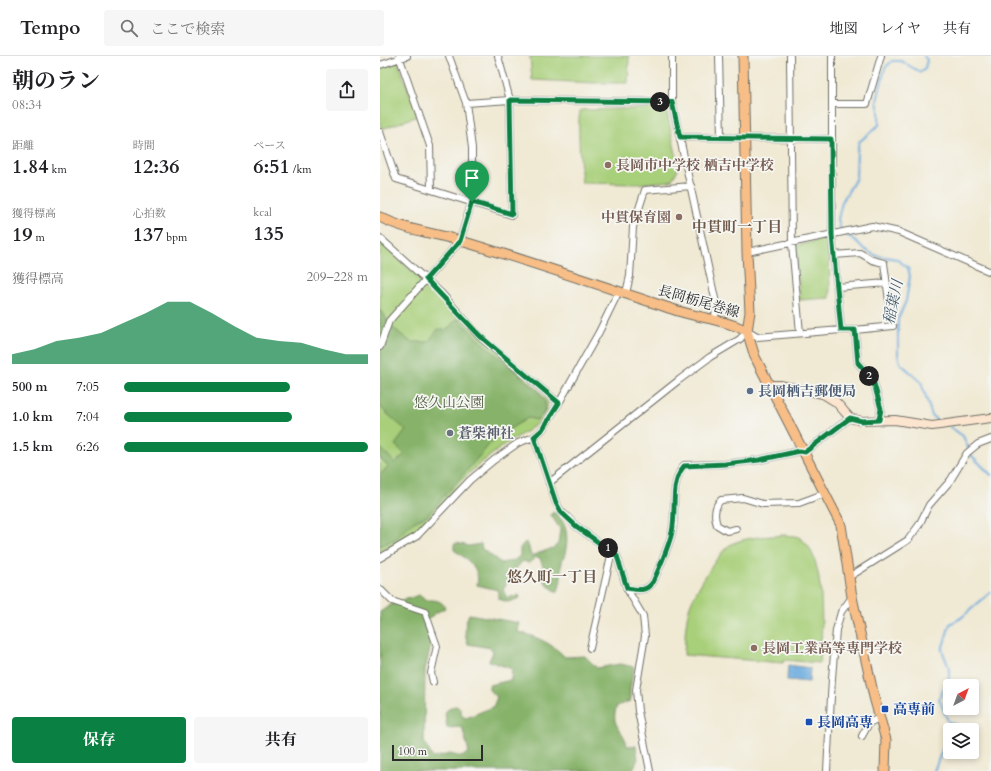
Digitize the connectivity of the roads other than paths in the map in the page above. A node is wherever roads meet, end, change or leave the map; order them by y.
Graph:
1 (407, 56) edge
2 (449, 56) edge
3 (498, 56) edge
4 (672, 56) edge
5 (719, 56) edge
6 (743, 56) edge
7 (790, 56) edge
8 (832, 56) edge
9 (881, 56) edge
10 (399, 57) edge
11 (380, 65) edge
12 (510, 100) junction
13 (672, 102) junction
14 (466, 103) junction
15 (832, 104) junction
16 (380, 132) edge
17 (680, 137) junction
18 (721, 137) junction
19 (745, 138) junction
20 (792, 138) junction
21 (831, 139) junction
22 (691, 186) junction
23 (431, 189) junction
24 (472, 202) junction
25 (380, 217) edge
26 (835, 234) junction
27 (380, 238) edge
28 (460, 241) junction
29 (792, 244) junction
30 (747, 252) junction
31 (834, 255) junction
32 (991, 272) edge
33 (426, 279) junction
34 (887, 283) junction
35 (837, 287) junction
36 (623, 292) junction
37 (889, 301) dead end
38 (716, 320) junction
39 (893, 326) dead end
40 (841, 330) junction
41 (855, 330) junction
42 (747, 331) junction
43 (800, 333) junction
44 (380, 347) edge
45 (770, 385) junction
46 (559, 403) junction
47 (850, 418) junction
48 (991, 418) edge
49 (879, 420) junction
50 (534, 437) junction
51 (991, 439) edge
52 (805, 452) junction
53 (549, 483) junction
54 (826, 493) junction
55 (736, 529) dead end
56 (612, 551) junction
57 (380, 558) edge
58 (849, 576) junction
59 (380, 588) edge
60 (627, 588) junction
61 (852, 597) junction
62 (590, 648) dead end
63 (433, 682) dead end
64 (881, 717) junction
65 (862, 736) dead end
66 (650, 771) edge
67 (828, 771) edge
68 (885, 771) edge

1 - 10 street
2 - 14 street
3 - 12 street
4 - 13 street
5 - 18 street
6 - 19 main road
7 - 20 street
8 - 15 street
9 - 15 street
10 - 11 street
10 - 23 street
12 - 13 street
12 - 14 street
12 - 24 street
13 - 17 street
14 - 24 street
15 - 21 street
16 - 23 street
17 - 18 street
17 - 22 street
18 - 19 street
19 - 20 street
19 - 30 main road
20 - 21 street
20 - 29 street
21 - 26 street
22 - 36 street
22 - 38 street
23 - 24 street
24 - 28 street
25 - 28 main road, 長岡栃尾巻線
26 - 29 street
26 - 31 street
26 - 32 street
27 - 33 street
28 - 33 street
28 - 36 main road, 長岡栃尾巻線
29 - 30 street
29 - 43 street
30 - 42 main road
31 - 34 street
31 - 35 street
33 - 44 street
33 - 46 street
34 - 35 street
34 - 37 street
35 - 40 street
36 - 38 main road, 長岡栃尾巻線
36 - 46 street
38 - 42 main road, 長岡栃尾巻線
39 - 41 street
40 - 41 street
40 - 43 street
41 - 49 street
42 - 43 street
42 - 45 main road, 長岡栃尾巻線
42 - 53 street
45 - 47 main road
45 - 52 main road, 長岡栃尾巻線
46 - 50 street
47 - 49 main road
47 - 52 street
48 - 49 main road
50 - 53 street
50 - 57 street
51 - 58 street
52 - 54 main road, 長岡栃尾巻線
52 - 60 street
53 - 56 street
54 - 55 street
54 - 58 main road, 長岡栃尾巻線
56 - 60 street
56 - 62 street
58 - 61 main road, 長岡栃尾巻線
59 - 63 street
60 - 66 street
61 - 64 main road, 長岡栃尾巻線
61 - 67 street
64 - 65 street
64 - 68 main road, 長岡栃尾巻線

